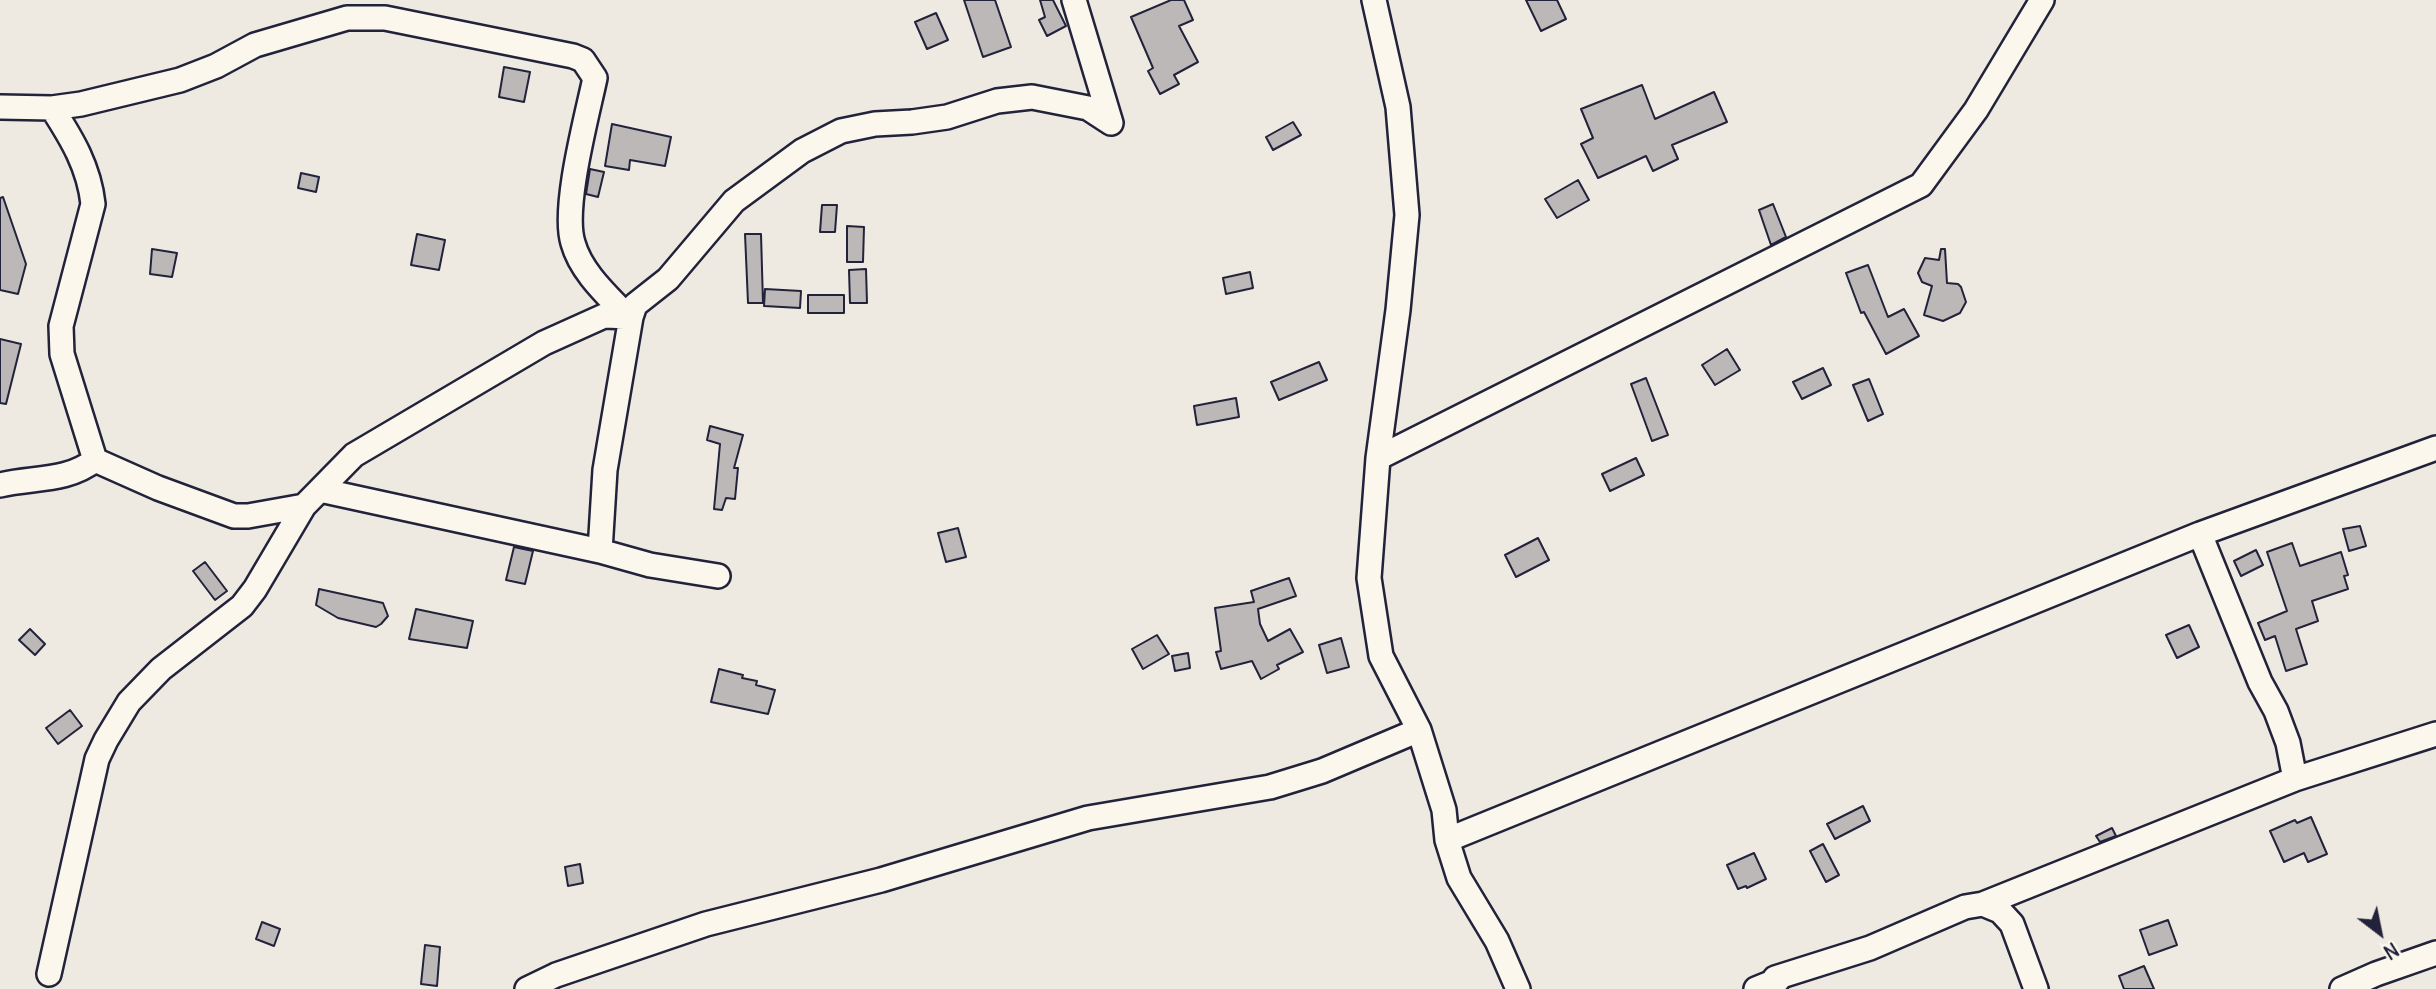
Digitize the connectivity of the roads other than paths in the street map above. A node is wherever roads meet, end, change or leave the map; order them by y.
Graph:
1 (1074, 0) edge
2 (1374, 0) edge
3 (2042, 0) edge
4 (0, 107) edge
5 (52, 108) junction
6 (629, 317) junction
7 (2436, 447) edge
8 (1378, 458) junction
9 (95, 460) junction
10 (0, 485) edge
11 (312, 498) junction
12 (2200, 534) junction
13 (600, 551) junction
14 (718, 576) dead end
15 (1419, 730) junction
16 (2436, 734) edge
17 (2295, 779) junction
18 (1447, 841) junction
19 (1983, 904) junction
20 (2436, 953) edge
21 (49, 974) dead end
22 (2378, 981) edge
23 (1780, 984) edge
24 (527, 989) edge
25 (1518, 989) edge
26 (1756, 989) edge
27 (2036, 989) edge
28 (2342, 989) edge

1 - 6 street
2 - 8 street
3 - 8 street
4 - 5 street
5 - 6 street
5 - 9 street
6 - 11 street
6 - 13 street
7 - 12 street
8 - 15 street
9 - 10 street
9 - 11 street
11 - 13 street
11 - 21 street
12 - 17 street
12 - 18 street
13 - 14 street
15 - 18 street
15 - 24 street
16 - 17 street
17 - 19 street
18 - 25 street
19 - 23 street
19 - 27 street
20 - 22 street
22 - 28 street
23 - 26 street

